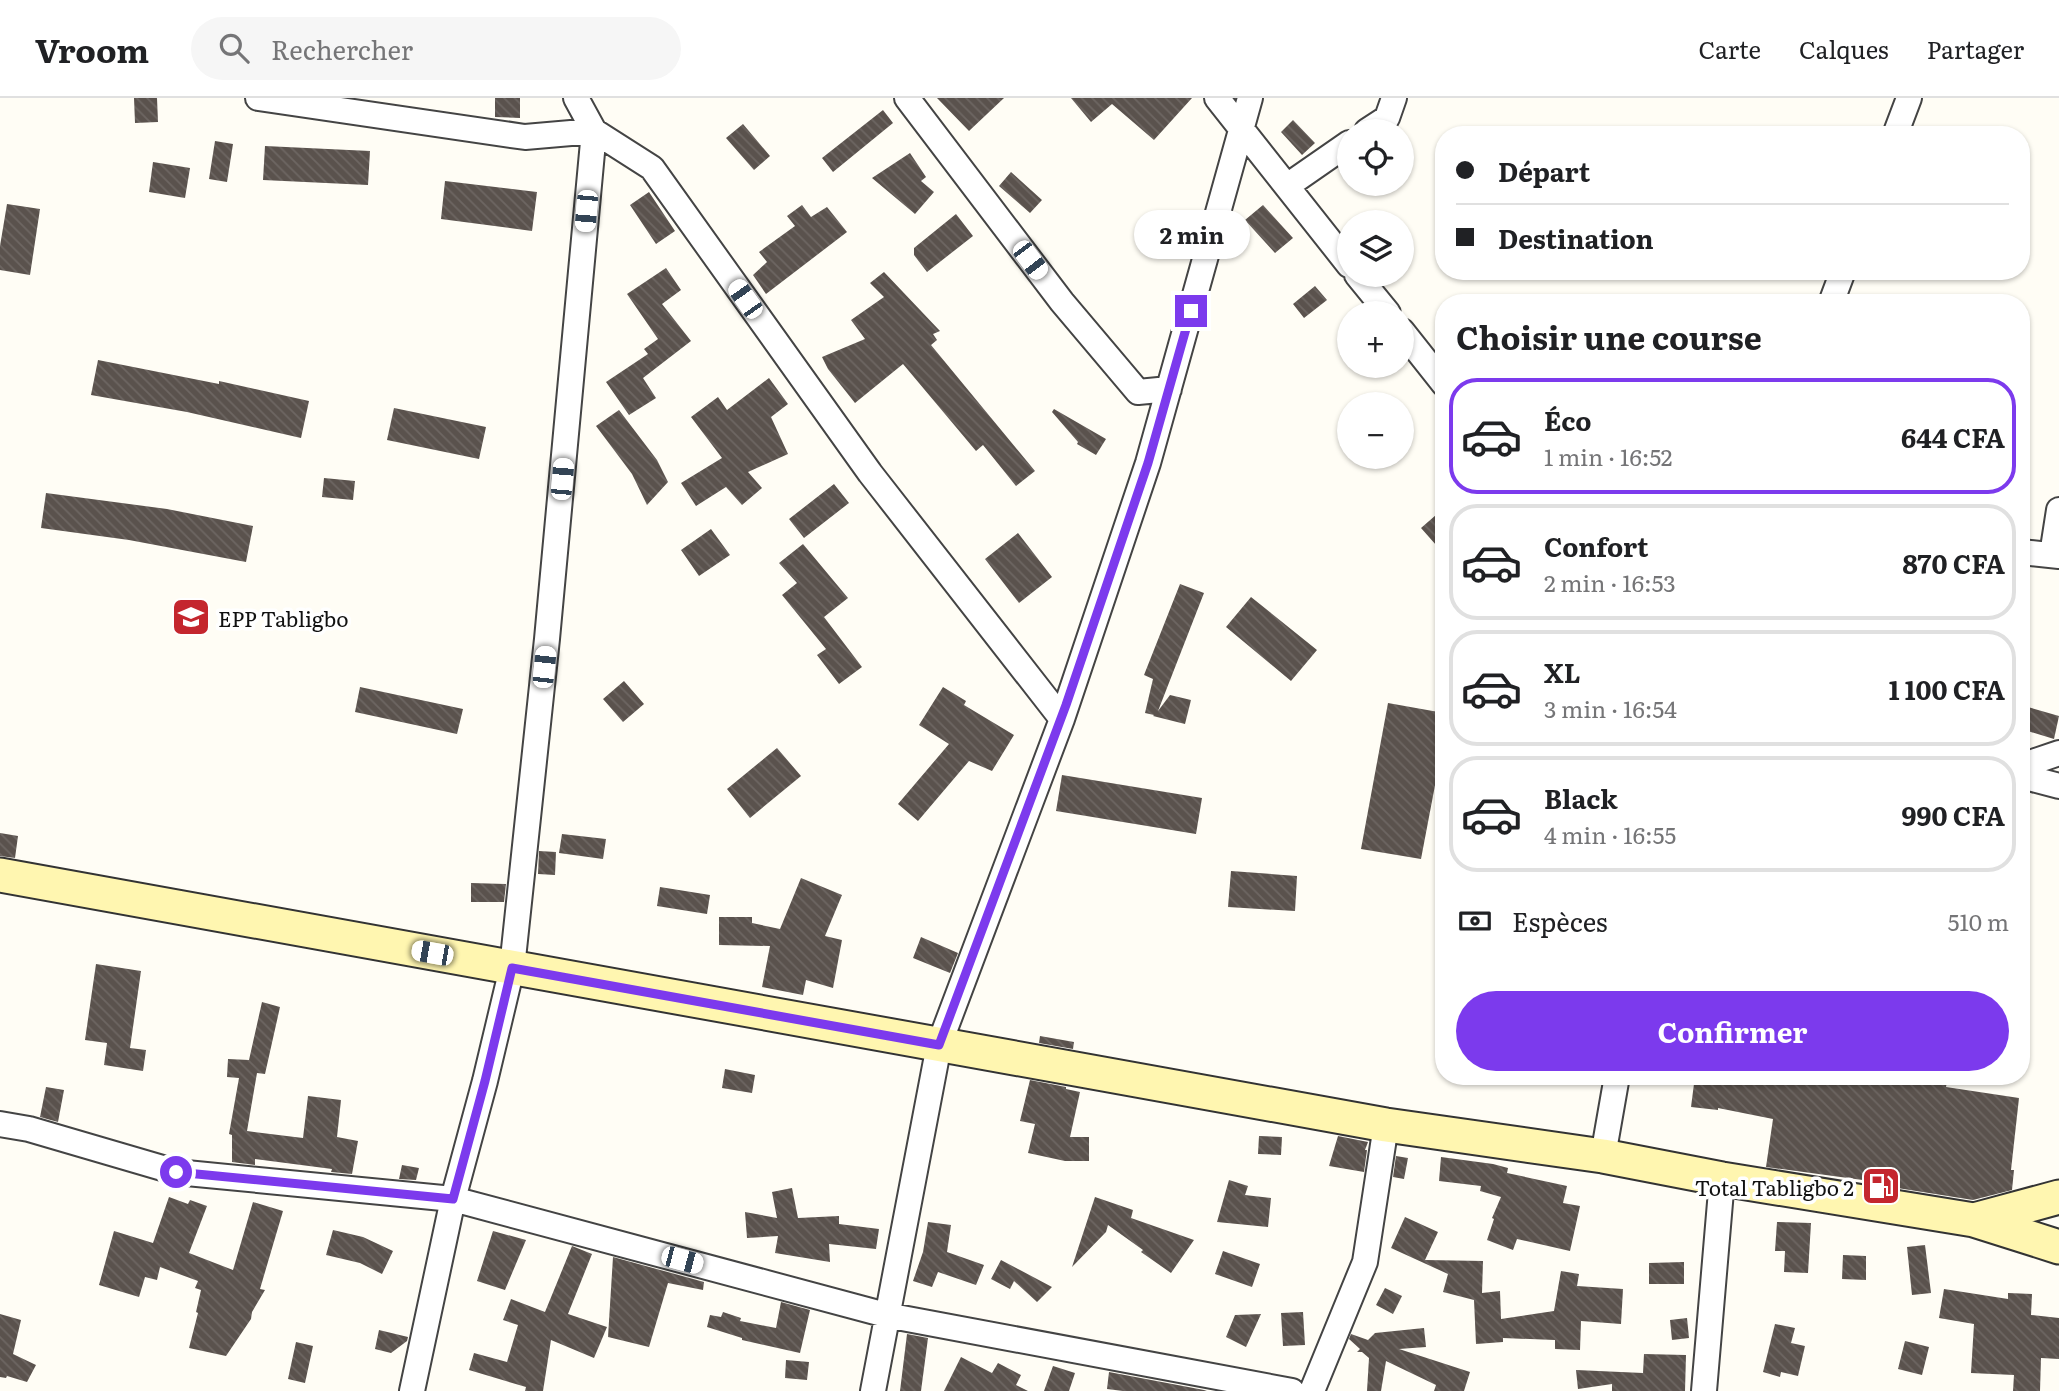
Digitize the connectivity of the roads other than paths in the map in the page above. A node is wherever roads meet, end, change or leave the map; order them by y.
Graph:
1 (258, 98) edge
2 (576, 98) edge
3 (907, 98) edge
4 (1217, 98) edge
5 (1250, 98) edge
6 (1394, 98) edge
7 (1909, 98) edge
8 (1385, 119) edge
9 (1898, 126) edge
10 (1242, 129) junction
11 (594, 131) junction
12 (1337, 151) edge
13 (1287, 186) junction
14 (1337, 250) edge
15 (1367, 287) edge
16 (1378, 301) edge
17 (1414, 346) edge
18 (1435, 373) edge
19 (1169, 389) junction
20 (2059, 510) edge
21 (2030, 553) edge
22 (2056, 556) edge
23 (1062, 719) junction
24 (2059, 753) edge
25 (2030, 762) edge
26 (2030, 778) edge
27 (2059, 786) edge
28 (0, 875) edge
29 (512, 968) junction
30 (939, 1045) junction
31 (1615, 1085) edge
32 (0, 1124) edge
33 (1386, 1125) junction
34 (1603, 1156) junction
35 (1722, 1179) junction
36 (2059, 1197) edge
37 (453, 1199) junction
38 (1974, 1220) junction
39 (2059, 1247) edge
40 (886, 1315) junction
41 (412, 1391) edge
42 (873, 1391) edge
43 (1292, 1391) edge
44 (1312, 1391) edge
45 (1704, 1391) edge

1 - 11 street
2 - 11 street
3 - 19 street
4 - 10 street
5 - 10 street
6 - 8 street
7 - 9 street
10 - 13 street
10 - 19 street
11 - 23 street
11 - 29 street
12 - 13 street
13 - 14 street
15 - 16 street
17 - 18 street
19 - 23 street
20 - 22 street
21 - 22 street
23 - 30 street
24 - 25 street
26 - 27 street
28 - 29 main road
29 - 30 main road
29 - 37 street
30 - 33 main road
30 - 40 street
31 - 34 street
32 - 37 street
33 - 34 main road
33 - 44 street
34 - 35 main road
35 - 38 main road
35 - 45 street
36 - 38 main road
37 - 40 street
37 - 41 street
38 - 39 main road
40 - 42 street
40 - 43 street

